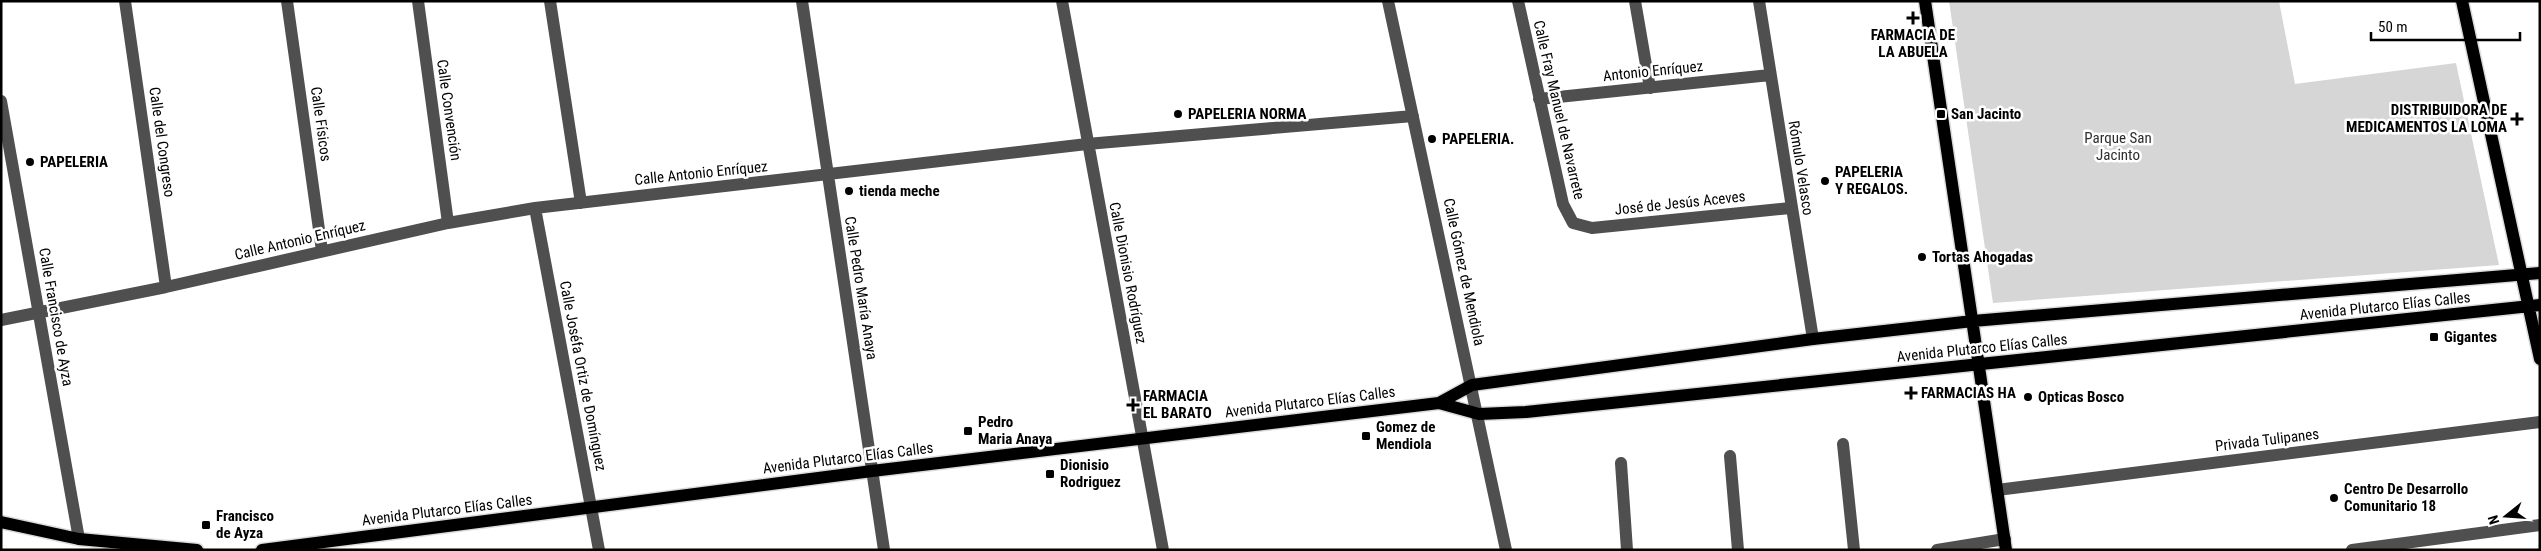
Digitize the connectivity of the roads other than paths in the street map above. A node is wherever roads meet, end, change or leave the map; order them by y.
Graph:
1 (125, 1) edge
2 (287, 1) edge
3 (418, 1) edge
4 (550, 1) edge
5 (802, 1) edge
6 (1062, 1) edge
7 (1388, 1) edge
8 (1518, 1) edge
9 (1635, 1) edge
10 (1759, 1) edge
11 (1926, 1) edge
12 (2462, 1) edge
13 (1770, 75) junction
14 (1650, 88) junction
15 (1539, 99) junction
16 (1, 101) edge
17 (1413, 116) junction
18 (1087, 144) junction
19 (828, 175) junction
20 (581, 203) junction
21 (535, 208) junction
22 (1790, 208) junction
23 (448, 223) junction
24 (1573, 223) joint
25 (322, 251) junction
26 (2540, 272) edge
27 (2522, 275) junction
28 (166, 287) junction
29 (2534, 306) edge
30 (39, 313) junction
31 (1, 320) edge
32 (1972, 321) junction
33 (1813, 339) junction
34 (2540, 359) edge
35 (1979, 364) junction
36 (1472, 385) junction
37 (1439, 403) junction
38 (1479, 414) junction
39 (2540, 422) edge
40 (1144, 439) junction
41 (1843, 444) dead end
42 (1730, 456) dead end
43 (1621, 463) dead end
44 (872, 471) junction
45 (1997, 490) junction
46 (591, 508) junction
47 (1, 522) edge
48 (2540, 525) edge
49 (79, 539) junction
50 (2005, 545) edge
51 (197, 550) edge
52 (262, 550) edge
53 (599, 550) edge
54 (884, 550) edge
55 (1163, 550) edge
56 (1506, 550) edge
57 (1627, 550) edge
58 (1738, 550) edge
59 (1854, 550) edge
60 (1937, 550) edge
61 (2352, 550) edge

1 - 28 street, Calle del Congreso
2 - 25 street, Calle Físicos
3 - 23 street, Calle Convención
4 - 20 street
5 - 19 street, Calle Pedro María Anaya
6 - 18 street, Calle Dionisio Rodríguez
7 - 17 street, Calle Gómez de Mendiola
8 - 15 street, Calle Fray Manuel de Navarrete
9 - 14 street
10 - 13 street, Rómulo Velasco
11 - 32 main road
12 - 27 main road
13 - 14 street, Antonio Enríquez
13 - 22 street, Rómulo Velasco
14 - 15 street, Antonio Enríquez
15 - 24 street, Calle Fray Manuel de Navarrete
16 - 30 street, Calle Francisco de Ayza
17 - 18 street, Calle Antonio Enríquez
17 - 36 street, Calle Gómez de Mendiola
18 - 19 street, Calle Antonio Enríquez
18 - 40 street, Calle Dionisio Rodríguez
19 - 20 street, Calle Antonio Enríquez
19 - 44 street, Calle Pedro María Anaya
20 - 21 street, Calle Antonio Enríquez
21 - 23 street, Calle Antonio Enríquez
21 - 46 street, Calle Joséfa Ortiz de Domínguez
22 - 24 street, José de Jesús Aceves
22 - 33 street, Rómulo Velasco
23 - 25 street, Calle Antonio Enríquez
25 - 28 street, Calle Antonio Enríquez
26 - 27 main road, Avenida Plutarco Elías Calles
27 - 29 main road
27 - 32 main road, Avenida Plutarco Elías Calles
28 - 30 street, Calle Antonio Enríquez
29 - 34 main road
29 - 35 main road, Avenida Plutarco Elías Calles
30 - 31 street, Calle Antonio Enríquez
30 - 49 street, Calle Francisco de Ayza
32 - 33 main road, Avenida Plutarco Elías Calles
32 - 35 main road
33 - 36 main road, Avenida Plutarco Elías Calles
35 - 38 main road, Avenida Plutarco Elías Calles
35 - 45 main road
36 - 37 main road, Avenida Plutarco Elías Calles
36 - 38 street, Calle Gómez de Mendiola
37 - 38 main road, Avenida Plutarco Elías Calles
37 - 40 main road, Avenida Plutarco Elías Calles
38 - 56 street, Calle Gómez de Mendiola
39 - 45 street, Privada Tulipanes
40 - 44 main road, Avenida Plutarco Elías Calles
40 - 55 street, Calle Dionisio Rodríguez
41 - 59 street
42 - 58 street
43 - 57 street
44 - 46 main road, Avenida Plutarco Elías Calles
44 - 54 street, Calle Pedro María Anaya
45 - 50 main road
46 - 52 main road, Avenida Plutarco Elías Calles
46 - 53 street, Calle Joséfa Ortiz de Domínguez
47 - 49 main road
48 - 61 street
49 - 51 main road
50 - 60 street

